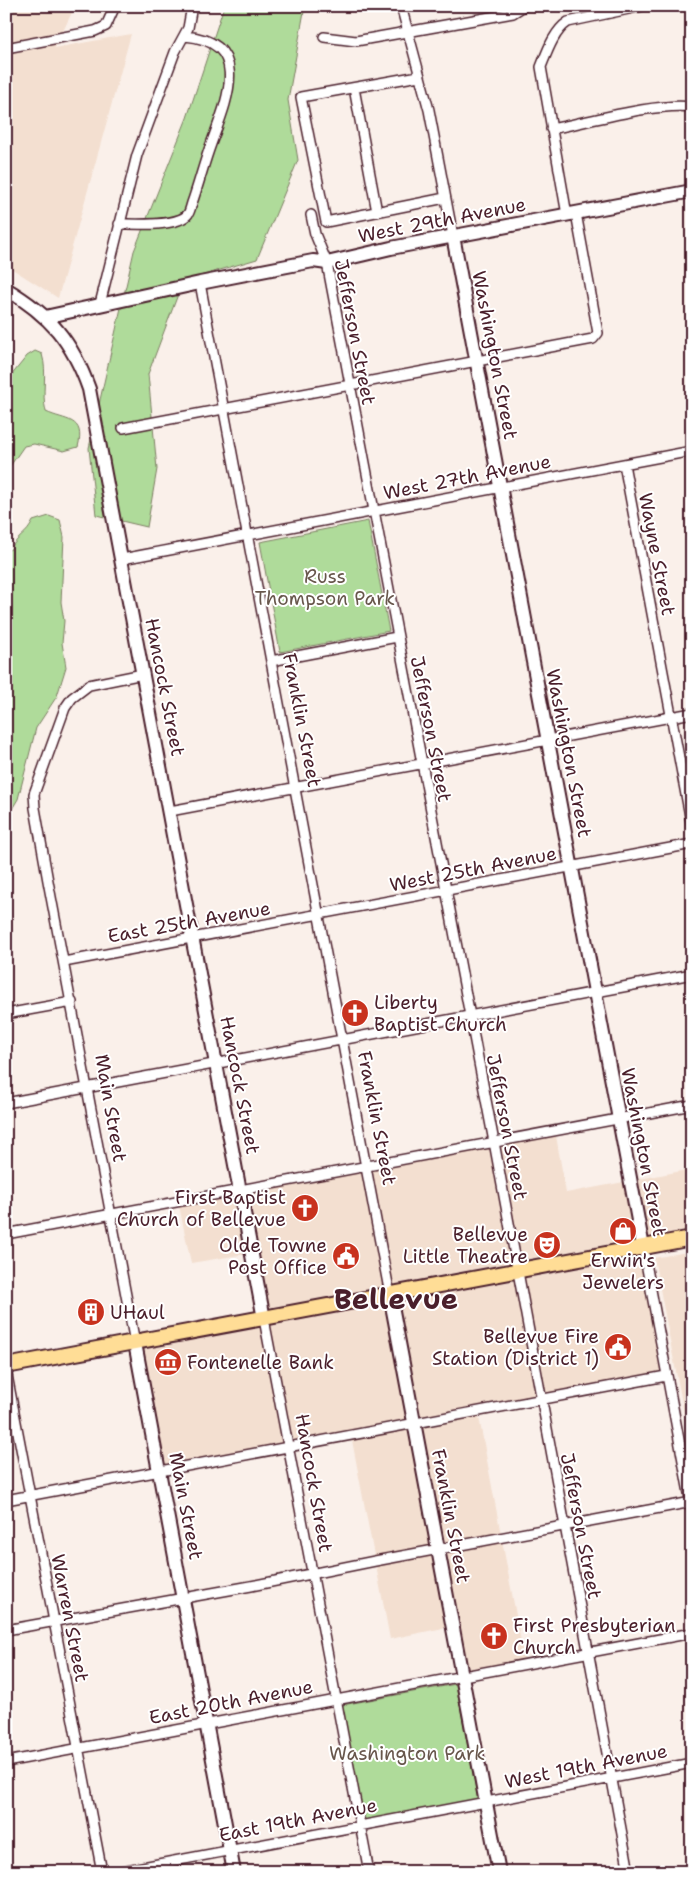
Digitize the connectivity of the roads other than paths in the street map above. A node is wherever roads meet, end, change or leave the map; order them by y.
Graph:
1 (115, 6) edge
2 (192, 6) edge
3 (401, 6) edge
4 (524, 6) edge
5 (644, 6) edge
6 (631, 7) edge
7 (408, 32) junction
8 (185, 36) junction
9 (324, 37) dead end
10 (6, 48) edge
11 (419, 76) junction
12 (354, 88) junction
13 (692, 107) edge
14 (551, 129) junction
15 (692, 191) edge
16 (445, 198) junction
17 (377, 212) junction
18 (571, 214) junction
19 (311, 215) dead end
20 (119, 224) junction
21 (453, 236) junction
22 (327, 263) junction
23 (200, 282) junction
24 (6, 289) edge
25 (100, 304) junction
26 (46, 317) junction
27 (477, 361) junction
28 (350, 385) junction
29 (224, 410) junction
30 (123, 428) dead end
31 (692, 451) edge
32 (624, 464) junction
33 (500, 487) junction
34 (374, 511) junction
35 (248, 535) junction
36 (122, 559) junction
37 (397, 638) junction
38 (271, 662) junction
39 (143, 674) junction
40 (692, 713) edge
41 (671, 717) junction
42 (548, 740) junction
43 (422, 764) junction
44 (295, 788) junction
45 (170, 811) junction
46 (692, 827) edge
47 (692, 844) edge
48 (571, 867) junction
49 (446, 890) junction
50 (319, 915) junction
51 (193, 938) junction
52 (64, 962) junction
53 (692, 974) edge
54 (595, 992) junction
55 (72, 1002) junction
56 (6, 1014) edge
57 (470, 1016) junction
58 (343, 1040) junction
59 (218, 1063) junction
60 (88, 1088) junction
61 (6, 1103) edge
62 (692, 1105) edge
63 (619, 1119) junction
64 (494, 1142) junction
65 (367, 1165) junction
66 (241, 1190) junction
67 (110, 1214) junction
68 (6, 1234) edge
69 (692, 1238) edge
70 (642, 1247) junction
71 (518, 1270) junction
72 (390, 1295) junction
73 (264, 1319) junction
74 (135, 1343) junction
75 (6, 1366) edge
76 (6, 1370) edge
77 (666, 1376) junction
78 (541, 1399) junction
79 (414, 1423) junction
80 (288, 1447) junction
81 (160, 1472) junction
82 (30, 1496) junction
83 (6, 1500) edge
84 (691, 1505) edge
85 (564, 1526) junction
86 (438, 1550) junction
87 (312, 1574) junction
88 (184, 1598) junction
89 (54, 1621) junction
90 (6, 1630) edge
91 (692, 1633) edge
92 (588, 1652) junction
93 (462, 1675) junction
94 (336, 1699) junction
95 (207, 1723) junction
96 (77, 1748) junction
97 (6, 1762) edge
98 (692, 1763) edge
99 (612, 1778) junction
100 (486, 1802) junction
101 (360, 1825) junction
102 (230, 1850) junction
103 (102, 1872) edge
104 (116, 1872) edge
105 (234, 1872) edge
106 (369, 1872) edge
107 (499, 1872) edge
108 (630, 1872) edge

1 - 10 street
2 - 8 street
3 - 7 street, Washington Street
4 - 7 street
5 - 6 street
6 - 14 street
7 - 9 street
7 - 11 street, Washington Street
8 - 20 street
8 - 20 street
11 - 12 street
11 - 16 street, Washington Street
12 - 17 street
12 - 17 street
13 - 14 street
14 - 18 street
15 - 18 street, West 29th Avenue
16 - 17 street
16 - 21 street, Washington Street
18 - 21 street, West 29th Avenue
18 - 27 street
19 - 22 street, Jefferson Street
20 - 25 street
21 - 22 street, West 29th Avenue
21 - 27 street, Washington Street
22 - 23 street, West 29th Avenue
22 - 28 street, Jefferson Street
23 - 25 street, West 29th Avenue
23 - 29 street, Franklin Street
24 - 26 street, Hancock Street
25 - 26 street, West 29th Avenue
26 - 36 street, Hancock Street
27 - 28 street
27 - 33 street, Washington Street
28 - 29 street
28 - 34 street, Jefferson Street
29 - 30 street
29 - 35 street, Franklin Street
31 - 32 street, West 27th Avenue
32 - 33 street, West 27th Avenue
32 - 41 street, Wayne Street
33 - 34 street, West 27th Avenue
33 - 42 street, Washington Street
34 - 35 street, West 27th Avenue
34 - 37 street, Jefferson Street
35 - 36 street, West 27th Avenue
35 - 38 street, Franklin Street
36 - 39 street, Hancock Street
37 - 38 street
37 - 43 street, Jefferson Street
38 - 44 street, Franklin Street
39 - 45 street, Hancock Street
39 - 52 street, Main Street
40 - 41 street
41 - 42 street
41 - 46 street, Wayne Street
42 - 43 street
42 - 48 street, Washington Street
43 - 44 street
43 - 49 street, Jefferson Street
44 - 45 street
44 - 50 street, Franklin Street
45 - 51 street, Hancock Street
47 - 48 street, West 25th Avenue
48 - 49 street, West 25th Avenue
48 - 54 street, Washington Street
49 - 50 street, West 25th Avenue
49 - 57 street, Jefferson Street
50 - 51 street, East 25th Avenue
50 - 58 street, Franklin Street
51 - 52 street, East 25th Avenue
51 - 59 street, Hancock Street
52 - 55 street, Main Street
53 - 54 street
54 - 57 street
54 - 63 street, Washington Street
55 - 56 street
55 - 60 street, Main Street
57 - 58 street
57 - 64 street, Jefferson Street
58 - 59 street
58 - 65 street, Franklin Street
59 - 60 street
59 - 66 street, Hancock Street
60 - 61 street
60 - 67 street, Main Street
62 - 63 street
63 - 64 street
63 - 70 street, Washington Street
64 - 65 street
64 - 71 street, Jefferson Street
65 - 66 street
65 - 72 street, Franklin Street
66 - 67 street
66 - 73 street, Hancock Street
67 - 68 street
67 - 74 street, Main Street
69 - 70 main road
70 - 71 main road
70 - 77 street, Washington Street
71 - 72 main road
71 - 78 street, Jefferson Street
72 - 73 main road
72 - 79 street, Franklin Street
73 - 74 main road
73 - 80 street, Hancock Street
74 - 75 main road
74 - 81 street, Main Street
76 - 82 street, Warren Street
77 - 78 street
77 - 84 street, Washington Street
78 - 79 street
78 - 85 street, Jefferson Street
79 - 80 street
79 - 86 street, Franklin Street
80 - 81 street
80 - 87 street, Hancock Street
81 - 82 street
81 - 88 street, Main Street
82 - 83 street
82 - 89 street, Warren Street
84 - 85 street
85 - 86 street
85 - 92 street, Jefferson Street
86 - 87 street
86 - 93 street, Franklin Street
87 - 88 street
87 - 94 street, Hancock Street
88 - 89 street
88 - 95 street, Main Street
89 - 90 street
89 - 96 street, Warren Street
91 - 92 street, East 20th Avenue
92 - 93 street, East 20th Avenue
92 - 99 street, Jefferson Street
93 - 94 street, East 20th Avenue
93 - 100 street, Franklin Street
94 - 95 street, East 20th Avenue
94 - 101 street, Hancock Street
95 - 96 street, East 20th Avenue
95 - 102 street, Main Street
96 - 97 street, East 20th Avenue
96 - 103 street, Warren Street
98 - 99 street, West 19th Avenue
99 - 100 street, West 19th Avenue
99 - 108 street, Jefferson Street
100 - 101 street, East 19th Avenue
100 - 107 street, Franklin Street
101 - 102 street, East 19th Avenue
101 - 106 street, Hancock Street
102 - 104 street, East 19th Avenue
102 - 105 street, Main Street

